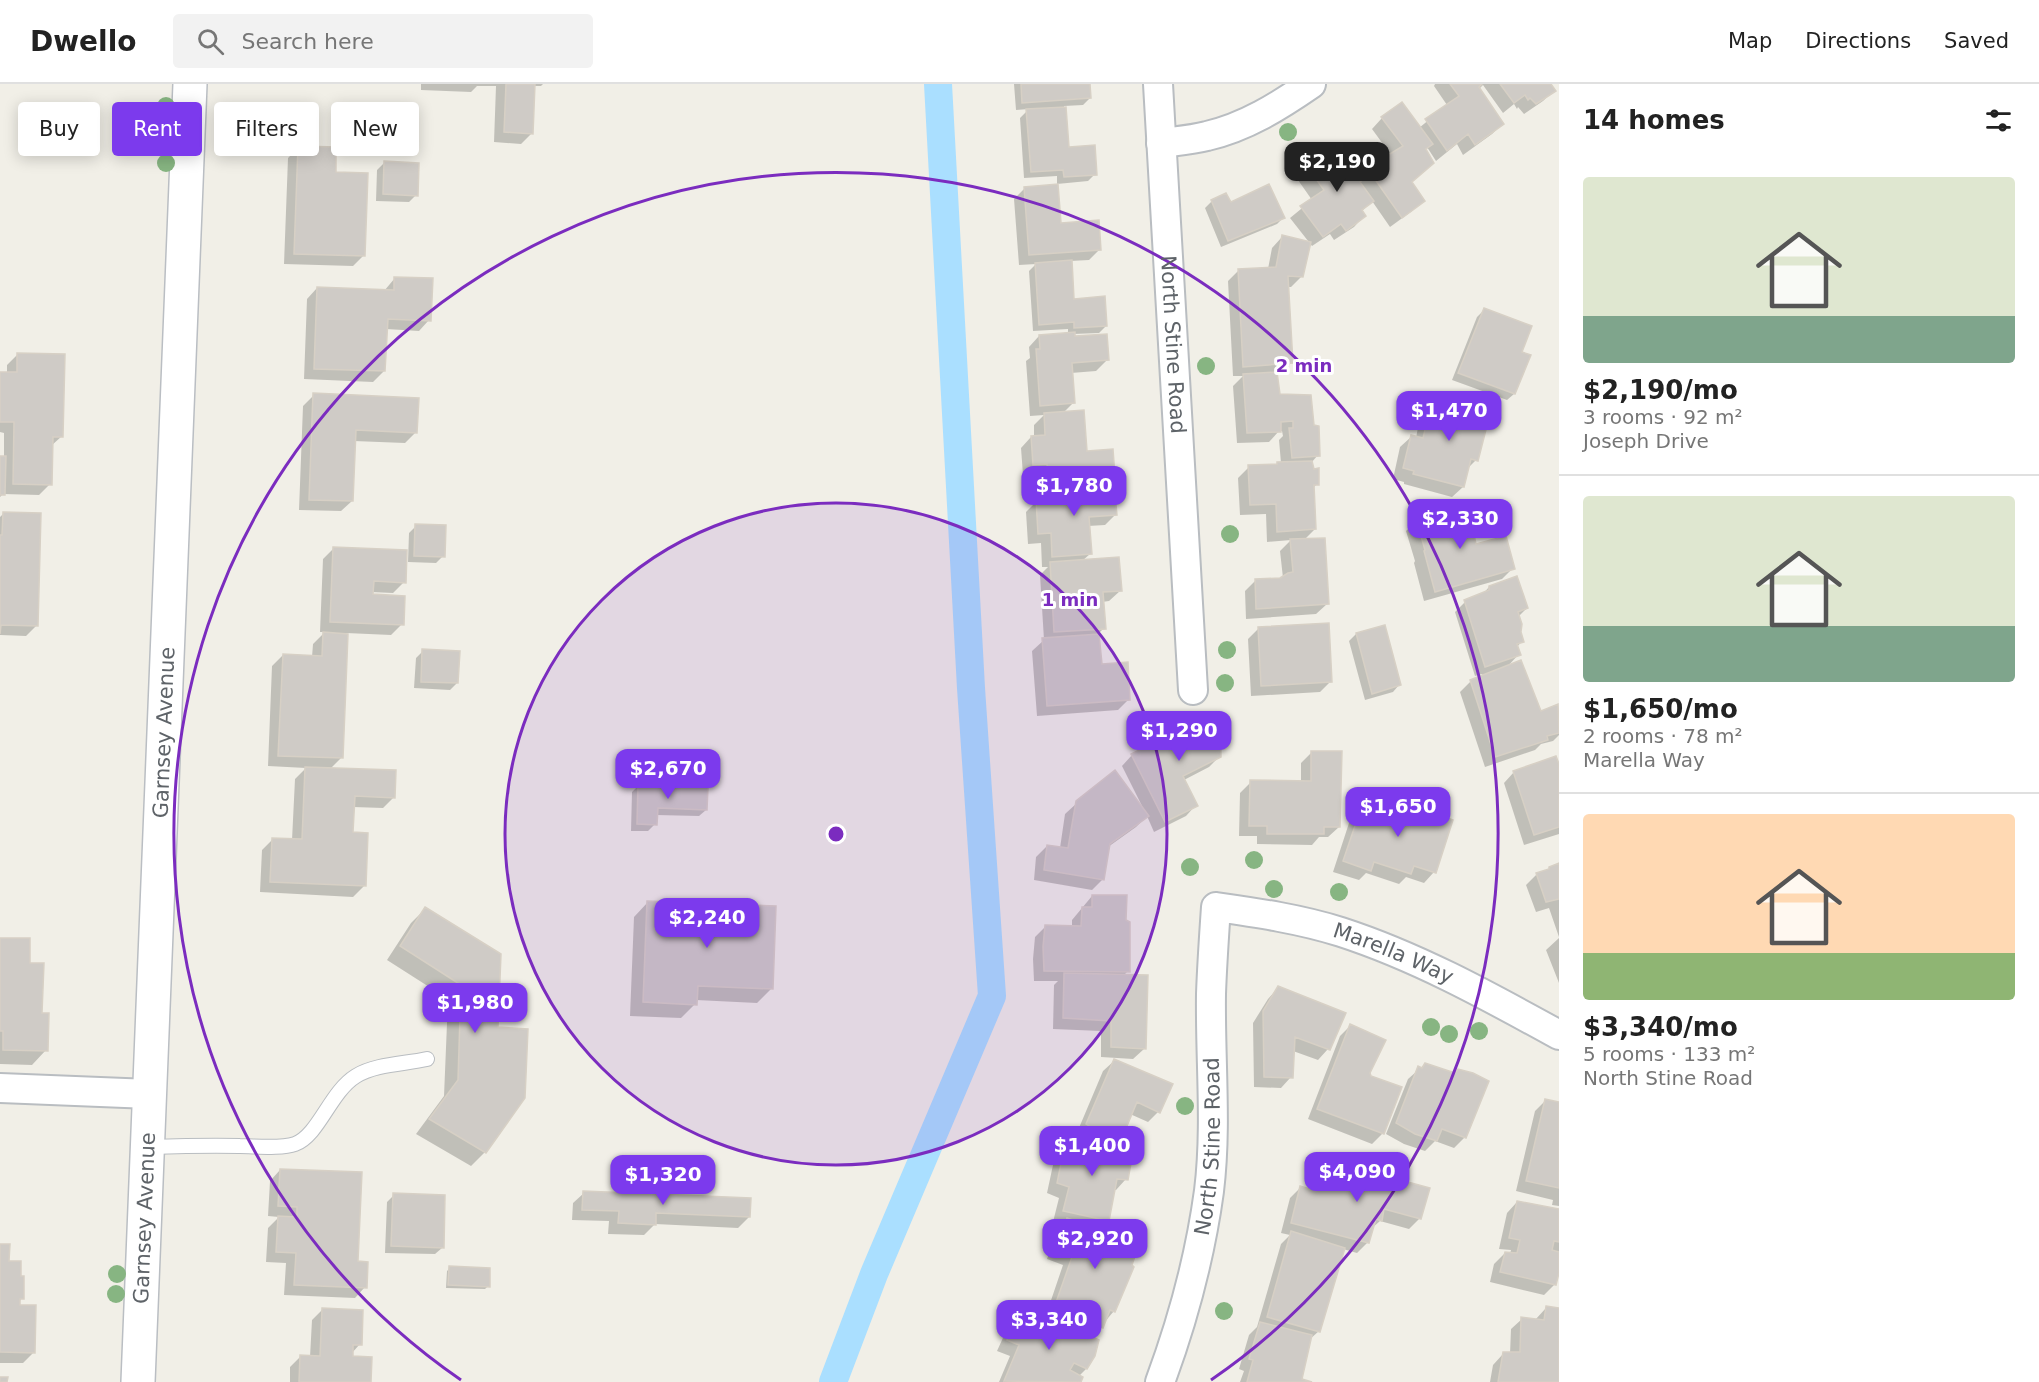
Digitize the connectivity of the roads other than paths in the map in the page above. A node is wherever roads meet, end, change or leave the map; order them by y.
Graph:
1 (190, 84) edge
2 (1158, 84) edge
3 (1311, 84) edge
4 (1161, 143) junction
5 (1193, 690) dead end
6 (1216, 908) joint
7 (1559, 1035) edge
8 (427, 1059) dead end
9 (0, 1088) edge
10 (150, 1094) junction
11 (148, 1147) junction
12 (138, 1382) edge
13 (1160, 1382) edge

1 - 10 street, Garnsey Avenue
2 - 4 street, North Stine Road
3 - 4 street
4 - 5 street, North Stine Road
6 - 7 street, Marella Way
6 - 13 street, North Stine Road
8 - 11 lane
9 - 10 street
10 - 11 street, Garnsey Avenue
11 - 12 street, Garnsey Avenue

